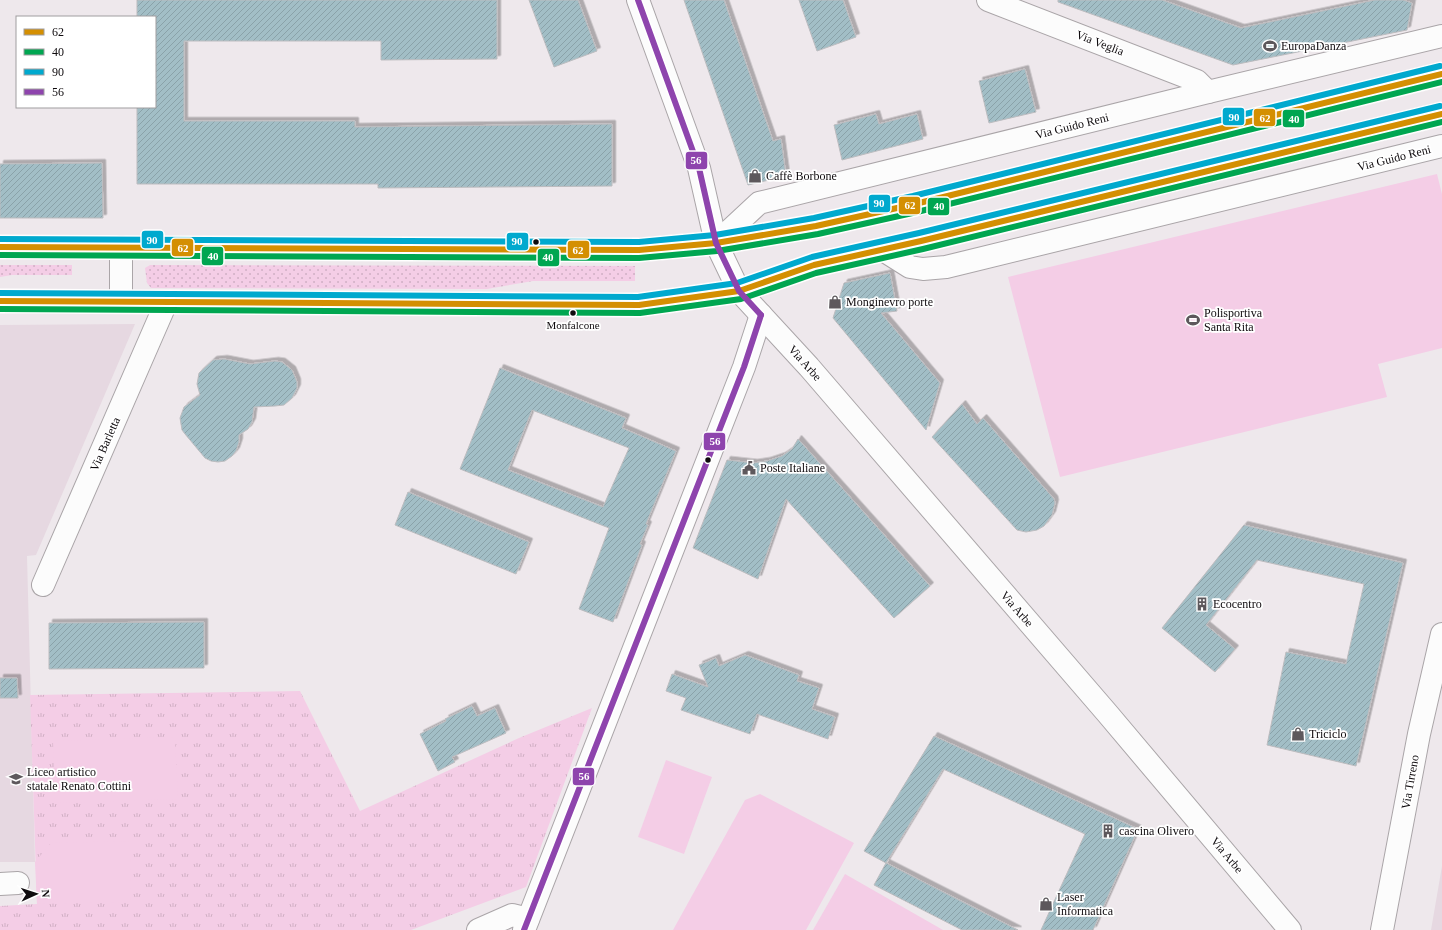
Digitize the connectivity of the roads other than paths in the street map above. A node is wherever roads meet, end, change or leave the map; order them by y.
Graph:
1 (638, 0) edge
2 (988, 0) edge
3 (1442, 36) edge
4 (1442, 74) edge
5 (1208, 92) junction
6 (1442, 114) edge
7 (1442, 146) edge
8 (716, 243) junction
9 (0, 247) edge
10 (121, 247) junction
11 (883, 250) junction
12 (739, 291) junction
13 (0, 301) edge
14 (121, 302) junction
15 (166, 303) junction
16 (762, 315) junction
17 (43, 585) dead end
18 (1442, 634) edge
19 (526, 924) edge
20 (478, 930) edge
21 (1290, 930) edge
22 (1382, 930) edge

1 - 8 street
2 - 5 street, Via Veglia
3 - 5 street, Via Guido Reni
4 - 8 street
5 - 8 street, Via Guido Reni
6 - 11 street
7 - 11 street, Via Guido Reni
8 - 10 street
8 - 12 street
9 - 10 street
10 - 14 street
11 - 12 street
12 - 15 street
12 - 16 street, Via Arbe
13 - 14 street
14 - 15 street
15 - 17 street, Via Barletta
16 - 19 street
16 - 21 street, Via Arbe
18 - 22 street, Via Tirreno
19 - 20 street

